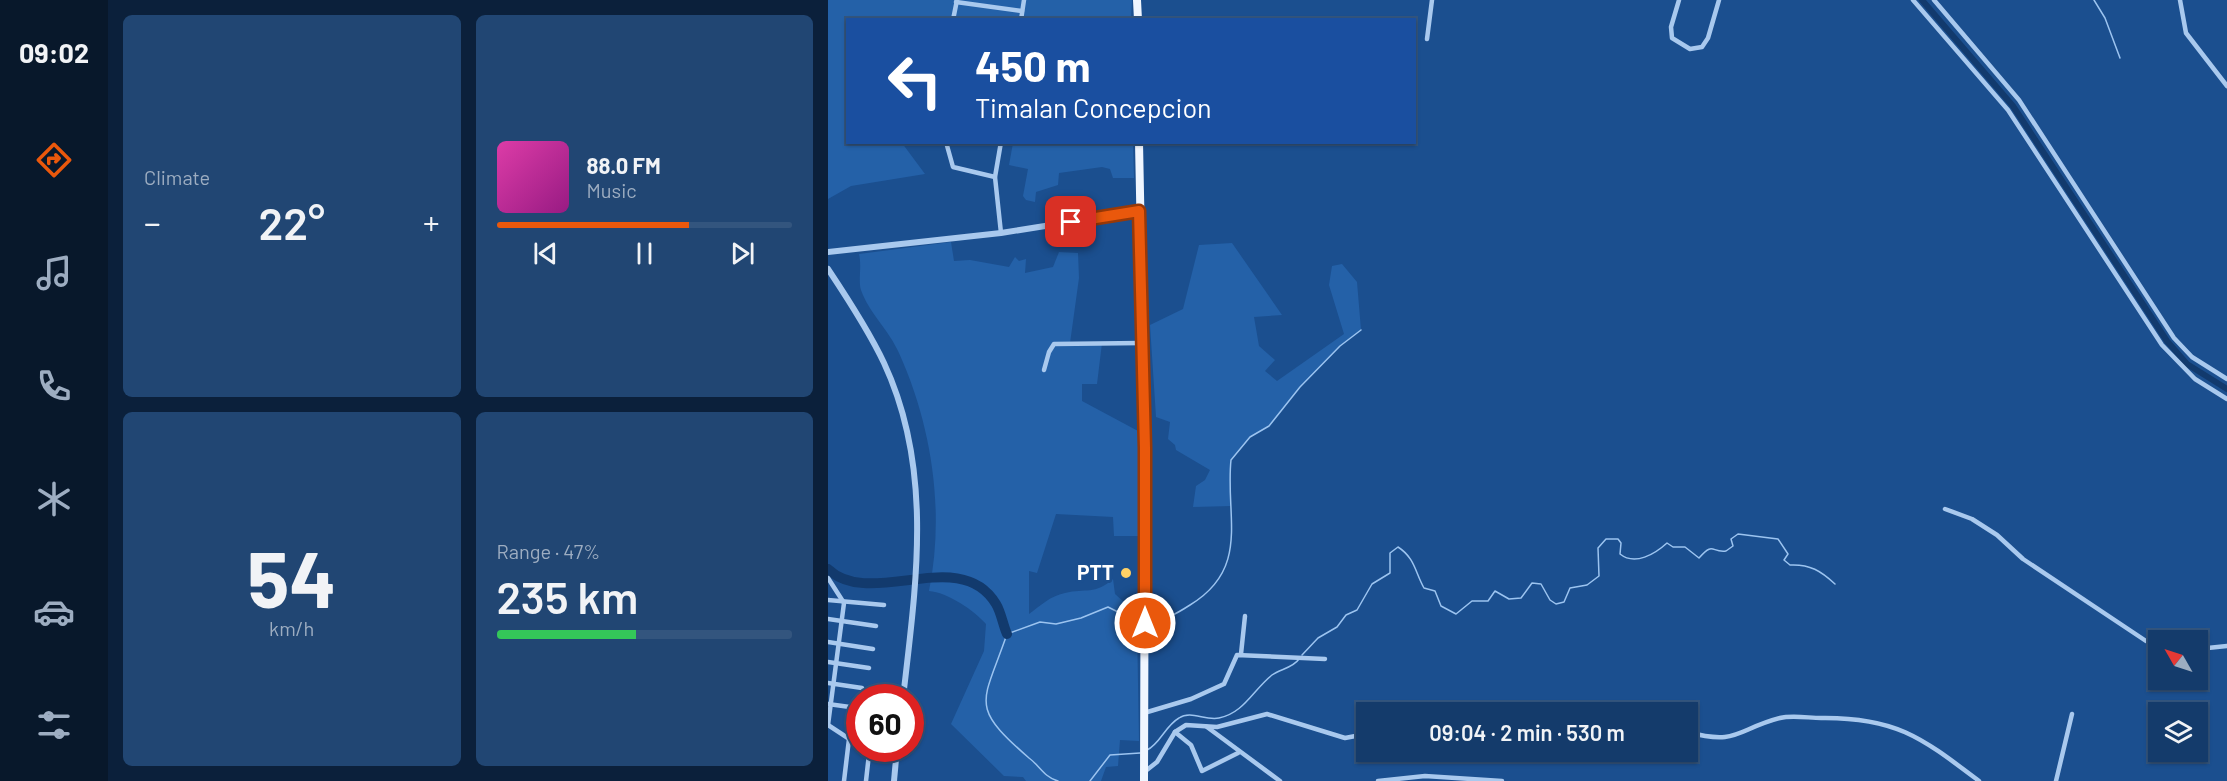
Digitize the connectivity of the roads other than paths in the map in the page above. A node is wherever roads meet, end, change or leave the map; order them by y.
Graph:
1 (1024, 0) edge
2 (1137, 0) edge
3 (1432, 0) edge
4 (1679, 0) edge
5 (1719, 0) edge
6 (1913, 0) edge
7 (1934, 0) edge
8 (2180, 0) edge
9 (957, 1) edge
10 (1022, 10) junction
11 (953, 18) edge
12 (1021, 18) edge
13 (1138, 18) edge
14 (1427, 39) dead end
15 (2227, 86) edge
16 (947, 144) edge
17 (1001, 144) edge
18 (1139, 144) edge
19 (995, 177) junction
20 (1139, 211) junction
21 (2092, 213) junction
22 (2080, 221) junction
23 (1001, 233) junction
24 (828, 252) edge
25 (828, 269) edge
26 (1142, 343) junction
27 (1044, 370) dead end
28 (2227, 380) edge
29 (2227, 399) edge
30 (1945, 509) dead end
31 (828, 578) edge
32 (828, 600) edge
33 (844, 603) junction
34 (884, 605) dead end
35 (1245, 616) dead end
36 (828, 619) edge
37 (842, 621) junction
38 (876, 626) dead end
39 (828, 642) edge
40 (2148, 642) edge
41 (839, 643) junction
42 (2227, 646) edge
43 (2208, 648) edge
44 (873, 649) dead end
45 (1240, 654) junction
46 (1325, 659) dead end
47 (828, 662) edge
48 (836, 663) junction
49 (869, 668) dead end
50 (831, 683) edge
51 (905, 684) edge
52 (846, 685) edge
53 (829, 704) edge
54 (846, 706) edge
55 (1144, 713) junction
56 (2072, 714) dead end
57 (828, 725) edge
58 (1206, 726) junction
59 (1176, 732) junction
60 (1698, 733) edge
61 (1356, 736) edge
62 (846, 738) edge
63 (1238, 753) junction
64 (846, 762) edge
65 (868, 762) edge
66 (896, 762) edge
67 (1144, 777) edge
68 (844, 781) edge
69 (866, 781) edge
70 (894, 781) edge
71 (1280, 781) edge
72 (1378, 781) edge
73 (1502, 781) edge
74 (1979, 781) edge
75 (2056, 781) edge

1 - 10 street
2 - 13 main road
3 - 14 street
4 - 5 street
6 - 22 street
7 - 21 street
8 - 15 street
9 - 10 street
9 - 11 street
10 - 12 street
16 - 19 street
17 - 19 street
18 - 20 main road
19 - 23 street
20 - 23 street
20 - 26 main road
21 - 22 street
21 - 28 street
22 - 29 street
23 - 24 street
25 - 51 street
26 - 27 street
26 - 55 main road
30 - 40 street
31 - 33 street
32 - 33 street
33 - 34 street
33 - 37 street
35 - 45 street
36 - 37 street
37 - 38 street
37 - 41 street
39 - 41 street
41 - 44 street
41 - 48 street
42 - 43 street
45 - 46 street
45 - 55 street
47 - 48 street
48 - 49 street
48 - 50 street
50 - 52 street
50 - 53 street
53 - 54 street
53 - 57 street
55 - 67 main road
56 - 75 street
57 - 62 street
58 - 59 street
58 - 61 street
58 - 63 street
59 - 63 street
59 - 67 street
60 - 74 street
63 - 71 street
64 - 68 street
65 - 69 street
66 - 70 street
72 - 73 street

